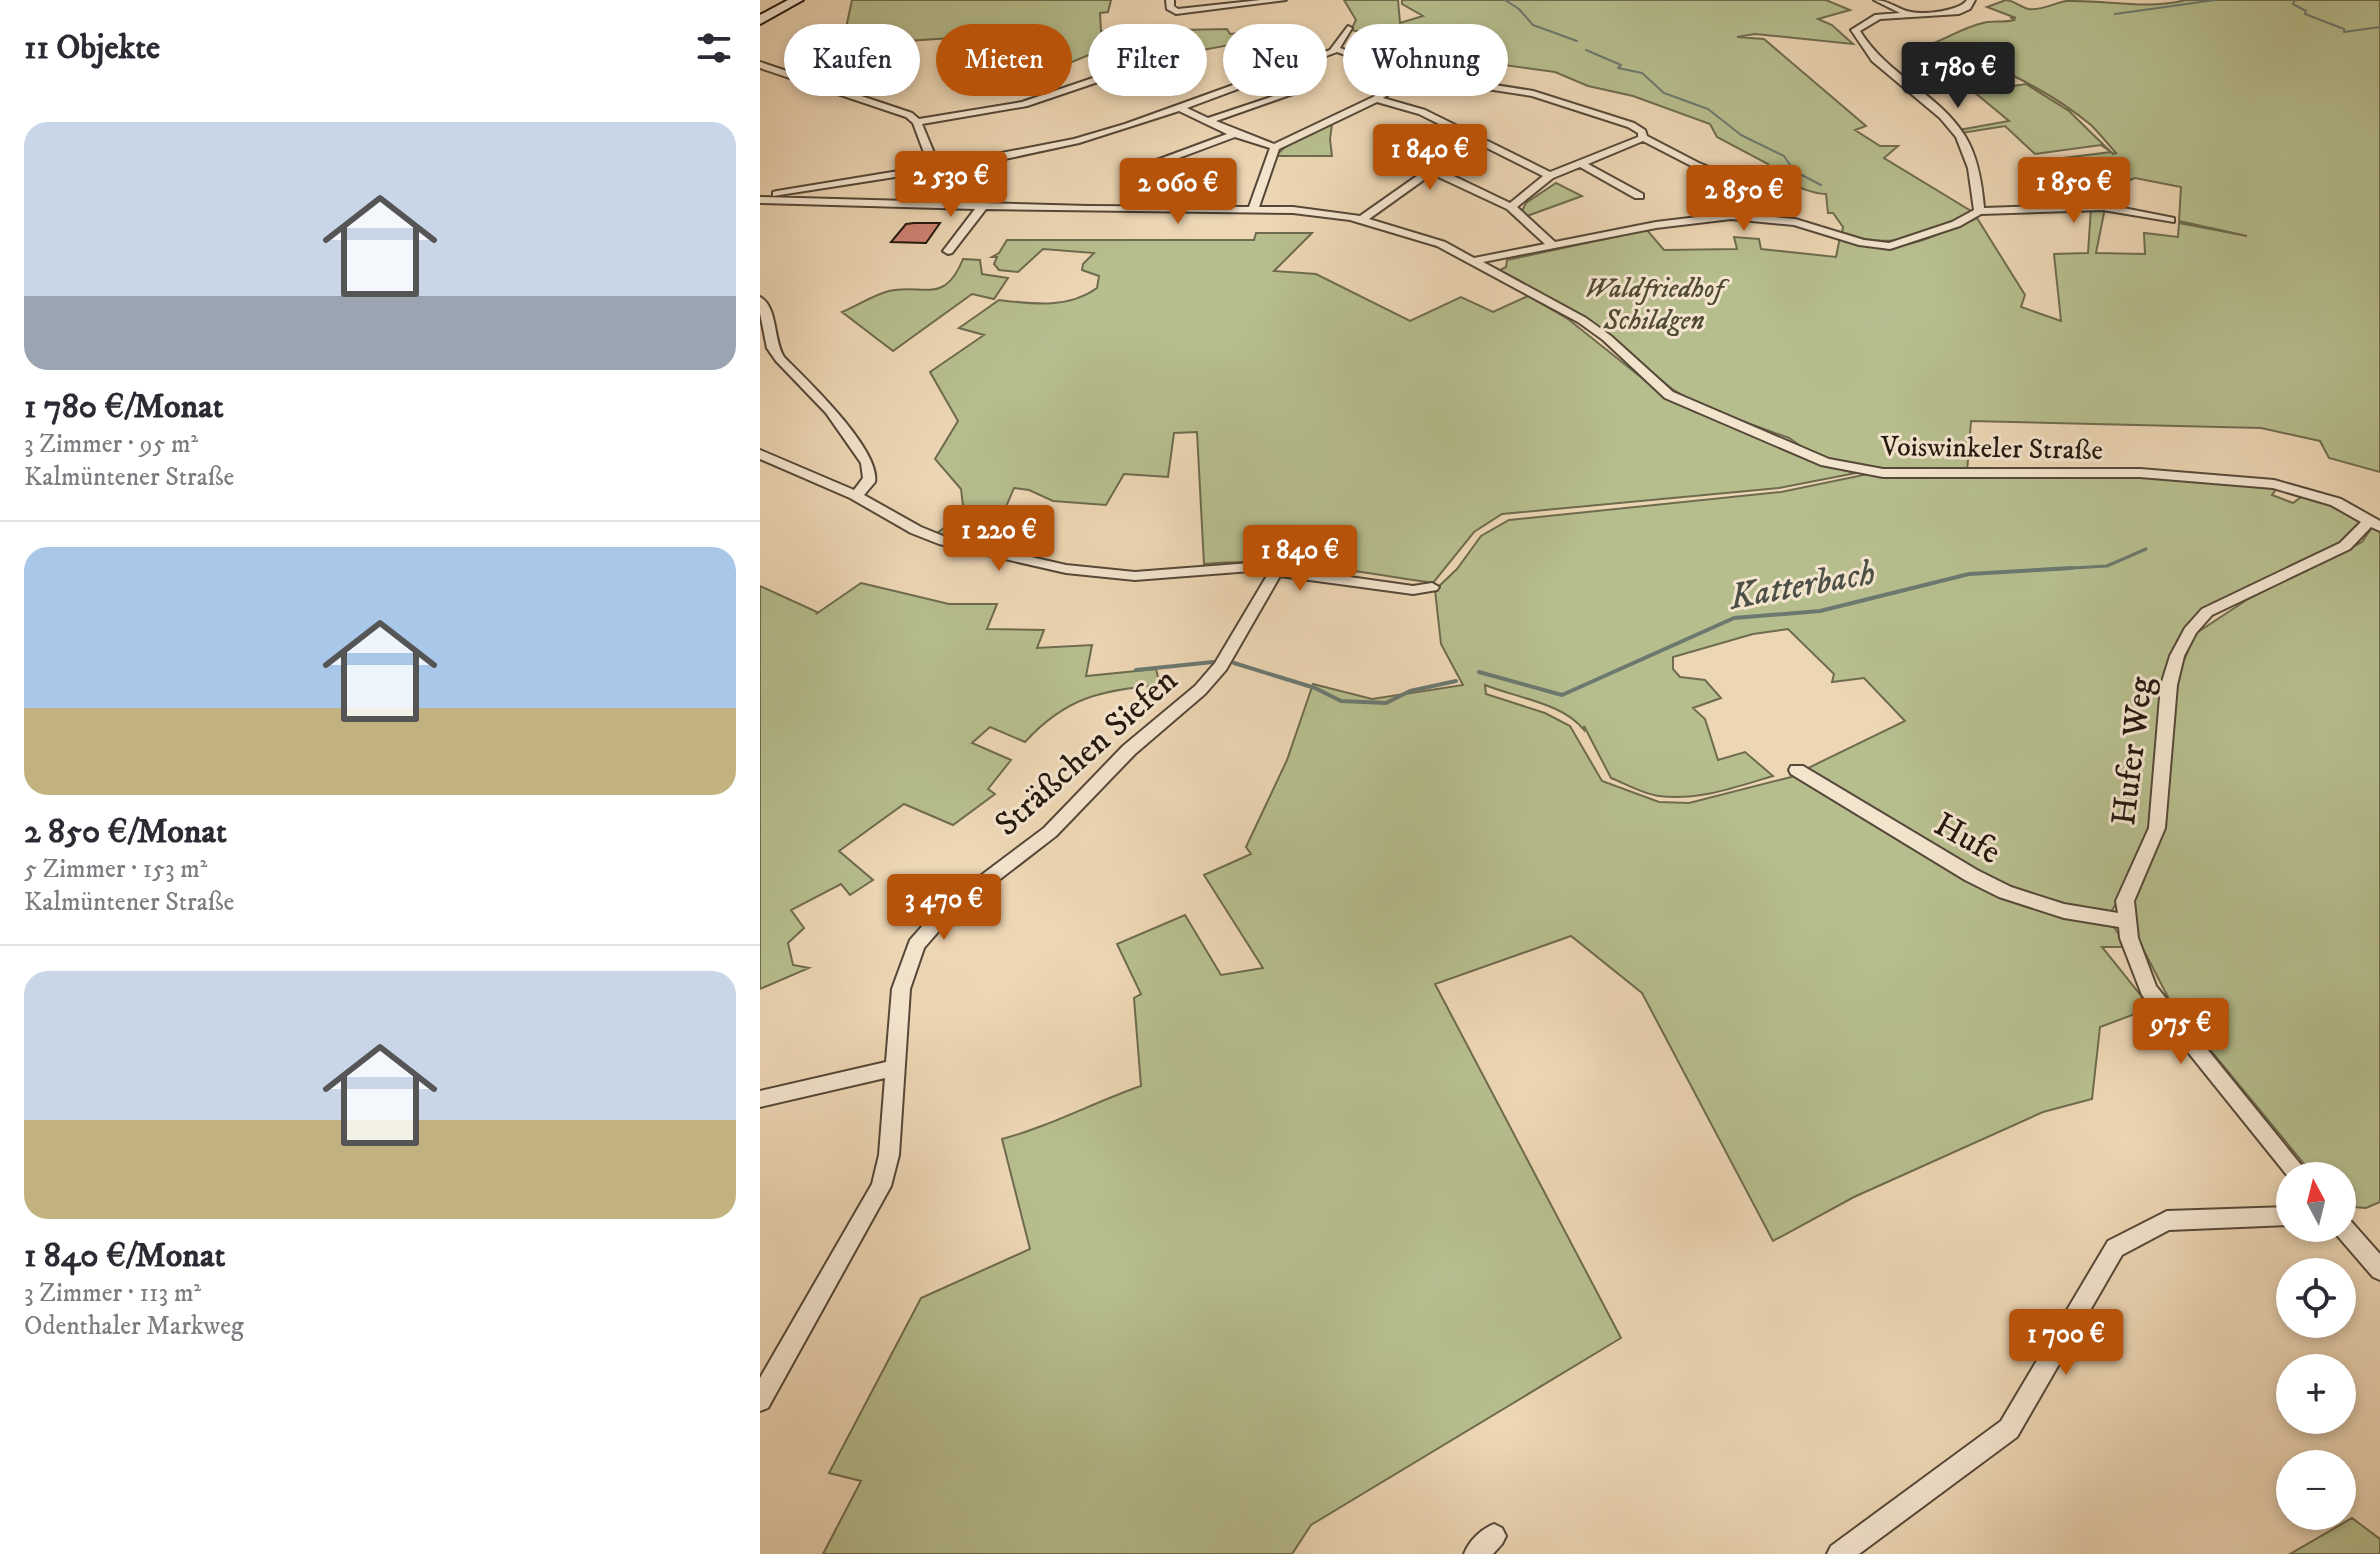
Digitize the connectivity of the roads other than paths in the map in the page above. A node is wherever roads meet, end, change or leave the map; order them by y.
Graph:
1 (797, 0) edge
2 (1170, 0) edge
3 (1282, 0) edge
4 (1878, 0) edge
5 (1971, 0) edge
6 (1897, 9) junction
7 (1911, 15) junction
8 (1886, 16) junction
9 (760, 20) edge
10 (1343, 37) edge
11 (1336, 49) junction
12 (1343, 51) edge
13 (763, 67) edge
14 (1088, 83) edge
15 (1508, 90) edge
16 (1279, 96) edge
17 (1380, 96) edge
18 (1376, 99) junction
19 (1180, 108) junction
20 (1208, 121) junction
21 (917, 122) junction
22 (1235, 134) junction
23 (1643, 138) junction
24 (1486, 145) junction
25 (1275, 147) junction
26 (1581, 164) junction
27 (935, 168) junction
28 (1141, 169) dead end
29 (1432, 170) junction
30 (1550, 176) junction
31 (1729, 177) dead end
32 (1639, 196) dead end
33 (760, 200) edge
34 (982, 207) junction
35 (1511, 207) junction
36 (1253, 209) junction
37 (1979, 211) junction
38 (1363, 219) junction
39 (2170, 220) dead end
40 (1551, 244) junction
41 (948, 251) dead end
42 (1473, 261) junction
43 (760, 300) edge
44 (760, 454) edge
45 (855, 495) junction
46 (2375, 524) edge
47 (1276, 571) junction
48 (1432, 587) dead end
49 (1797, 770) dead end
50 (2125, 921) junction
51 (895, 1068) junction
52 (760, 1099) edge
53 (2288, 1162) edge
54 (2276, 1217) edge
55 (2356, 1242) edge
56 (2380, 1270) edge
57 (766, 1376) edge
58 (760, 1400) edge
59 (1494, 1536) dead end
60 (1476, 1554) edge
61 (1839, 1554) edge

1 - 9 main road
2 - 3 street
4 - 6 street
5 - 7 street
6 - 7 street
6 - 8 street
7 - 8 street
8 - 37 street
10 - 11 street
11 - 12 street
11 - 19 street
13 - 21 street
14 - 21 street
15 - 23 street
16 - 20 street
17 - 18 street
18 - 24 street
18 - 25 street
19 - 20 street
19 - 27 street
20 - 22 street
21 - 27 street
22 - 25 street
22 - 28 street
23 - 26 street
23 - 31 street
24 - 29 street
24 - 30 street
25 - 36 street
26 - 30 street
26 - 32 street
27 - 33 street
29 - 35 street
29 - 38 street
30 - 35 street
33 - 34 street, Voiswinkeler Straße
34 - 36 street, Voiswinkeler Straße
34 - 41 street
35 - 40 street
36 - 38 street, Voiswinkeler Straße
37 - 39 street
37 - 40 street
38 - 42 street, Voiswinkeler Straße
40 - 42 street
42 - 46 street, Voiswinkeler Straße
43 - 45 street
44 - 45 street
45 - 47 street
46 - 50 street, Hufer Weg
47 - 48 street
47 - 51 street, Sträßchen Siefen
49 - 50 street, Hufe
50 - 53 street, Hufer Weg
51 - 52 street
51 - 57 street, Sträßchen Siefen
54 - 61 street
55 - 56 street
57 - 58 street, Sträßchen Siefen
59 - 60 street

